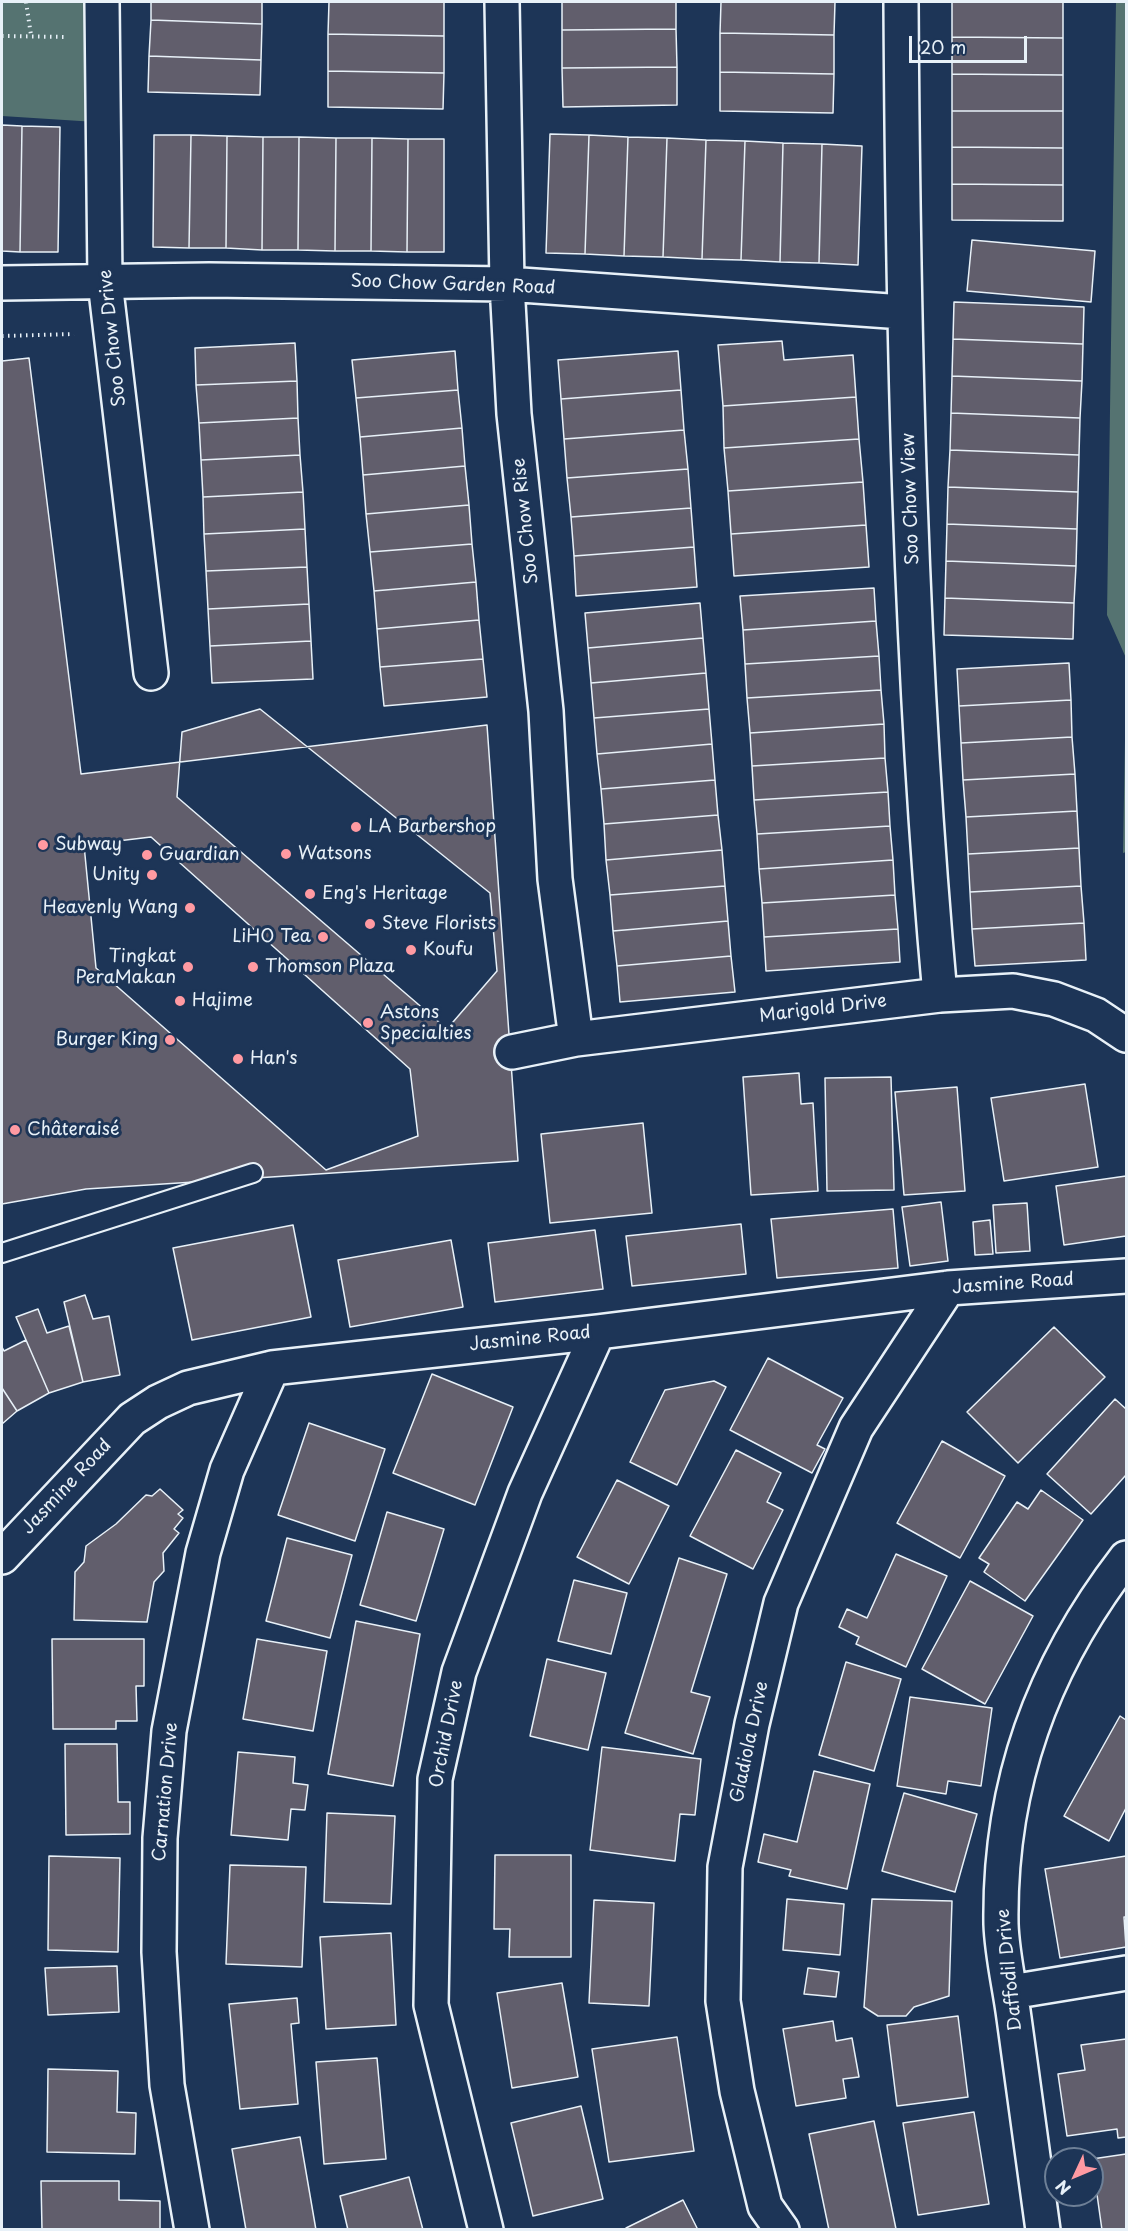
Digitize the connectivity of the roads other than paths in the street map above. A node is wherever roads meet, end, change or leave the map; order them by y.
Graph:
1 (102, 2) edge
2 (502, 2) edge
3 (901, 2) edge
4 (105, 282) junction
5 (2, 283) edge
6 (507, 284) junction
7 (903, 312) junction
8 (152, 673) dead end
9 (940, 995) junction
10 (1126, 1035) edge
11 (576, 1039) junction
12 (513, 1052) dead end
13 (253, 1173) dead end
14 (2, 1253) edge
15 (1126, 1276) edge
16 (948, 1288) junction
17 (598, 1332) junction
18 (272, 1368) junction
19 (2, 1557) edge
20 (1126, 1558) edge
21 (1126, 1973) edge
22 (1011, 1992) junction
23 (192, 2229) edge
24 (486, 2229) edge
25 (782, 2229) edge
26 (1043, 2229) edge

1 - 4 street, Soo Chow Drive
2 - 6 street, Soo Chow Rise
3 - 7 street, Soo Chow View
4 - 5 street, Soo Chow Garden Road
4 - 6 street, Soo Chow Garden Road
4 - 8 street, Soo Chow Drive
6 - 7 street, Soo Chow Garden Road
6 - 11 street, Soo Chow Rise
7 - 9 street, Soo Chow View
9 - 10 street, Marigold Drive
9 - 11 street, Marigold Drive
11 - 12 street, Marigold Drive
13 - 14 lane
15 - 16 street, Jasmine Road
16 - 17 street, Jasmine Road
16 - 25 street, Gladiola Drive
17 - 18 street, Jasmine Road
17 - 24 street, Orchid Drive
18 - 19 street, Jasmine Road
18 - 23 street, Carnation Drive
20 - 22 street, Daffodil Drive
21 - 22 street
22 - 26 street, Daffodil Drive

